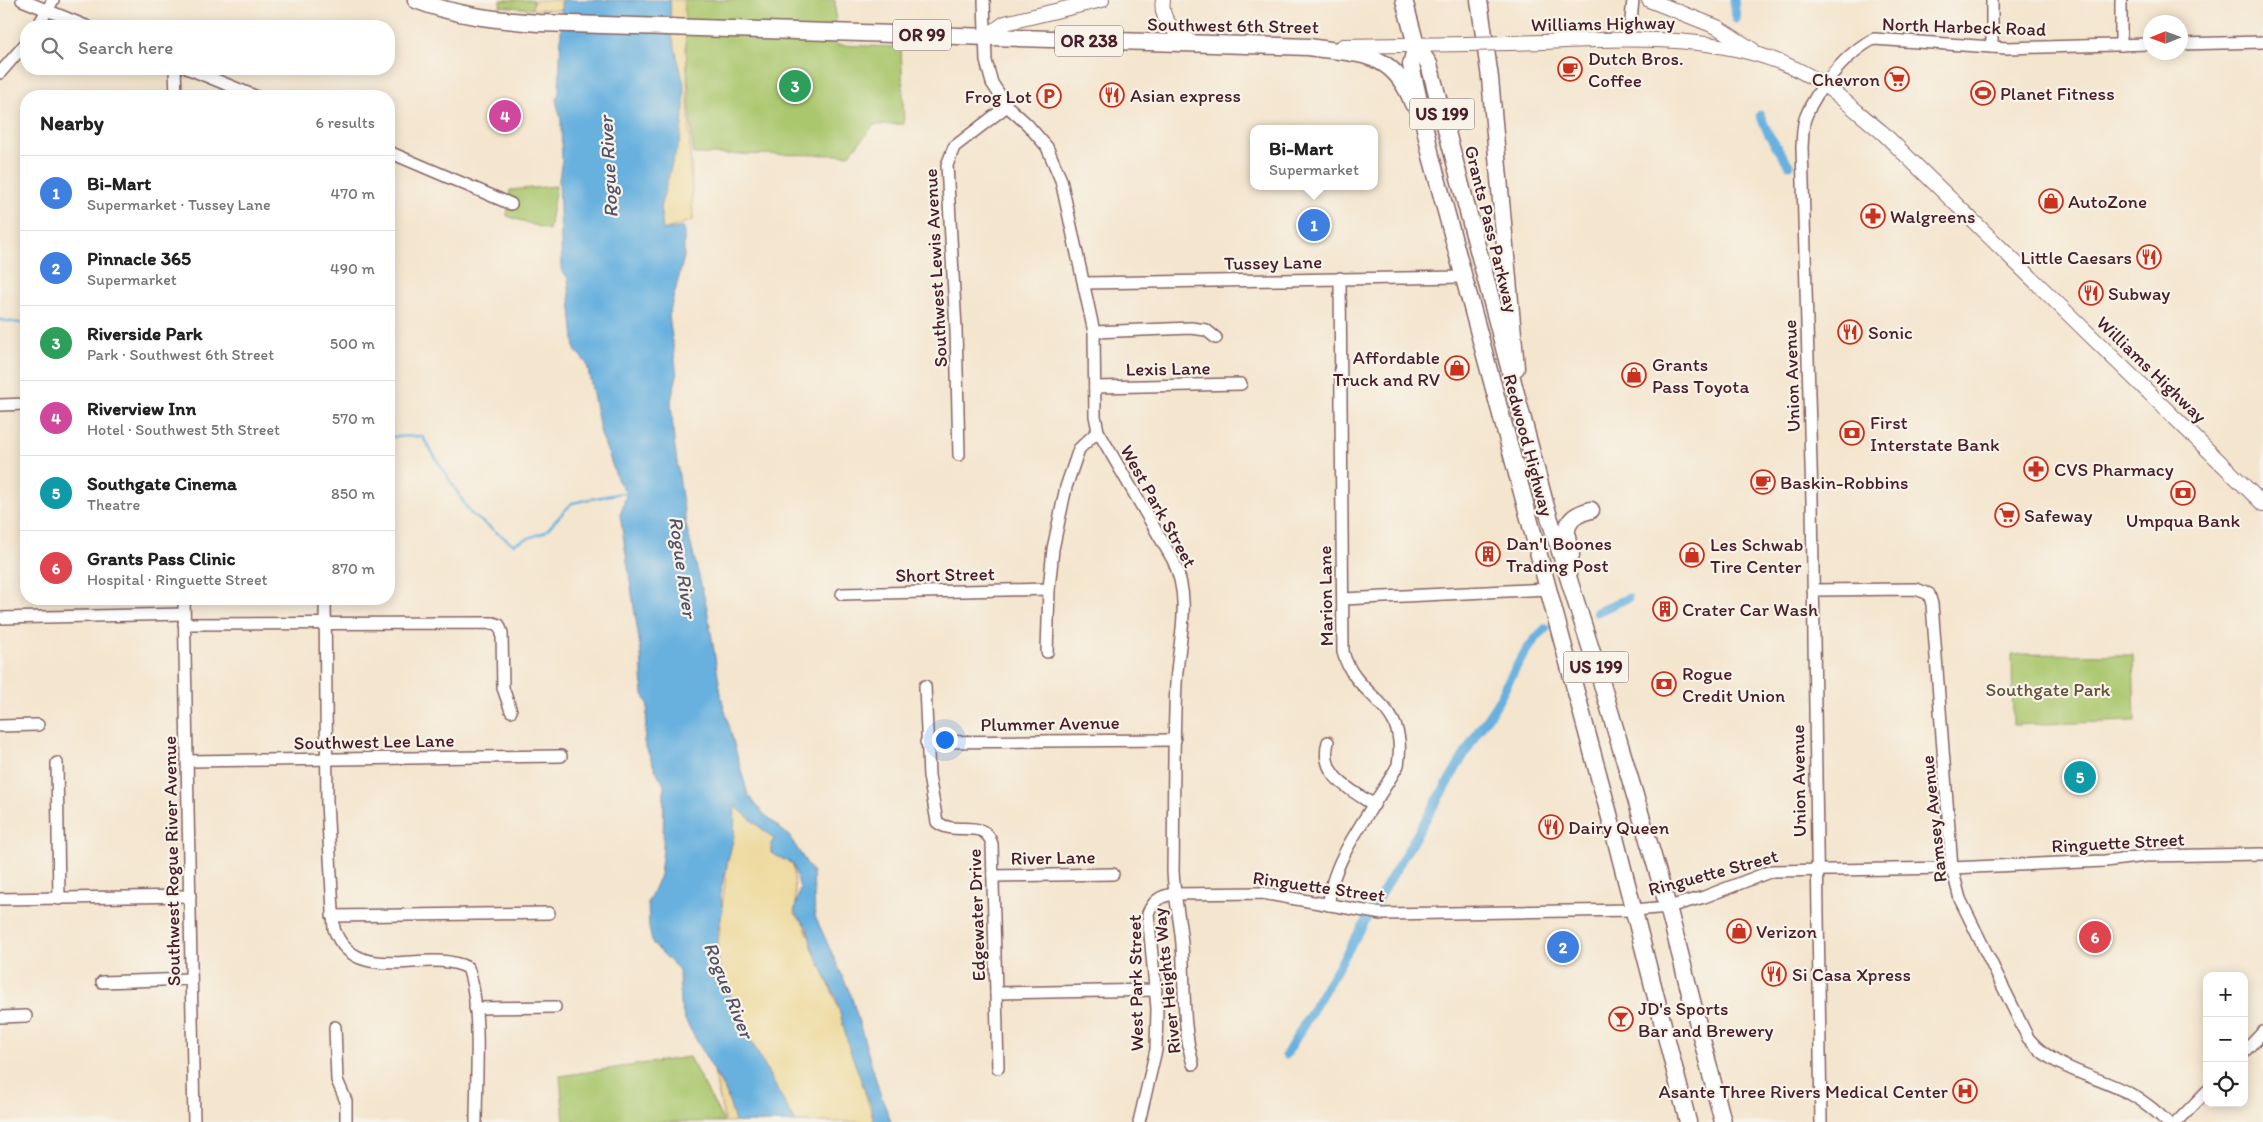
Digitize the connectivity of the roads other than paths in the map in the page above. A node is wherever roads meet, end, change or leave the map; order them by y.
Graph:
1 (22, 0) edge
2 (416, 0) edge
3 (984, 0) edge
4 (1102, 0) edge
5 (1162, 0) edge
6 (1404, 0) edge
7 (1479, 0) edge
8 (1633, 0) edge
9 (1650, 0) edge
10 (1992, 0) edge
11 (2121, 0) edge
12 (51, 5) edge
13 (42, 20) edge
14 (76, 20) edge
15 (984, 38) junction
16 (1629, 40) junction
17 (2263, 42) edge
18 (1194, 44) junction
19 (2143, 44) edge
20 (2188, 44) edge
21 (1416, 45) junction
22 (2121, 45) junction
23 (1308, 47) junction
24 (1992, 47) junction
25 (20, 50) edge
26 (1760, 55) junction
27 (0, 73) edge
28 (175, 75) edge
29 (204, 75) edge
30 (1823, 84) junction
31 (176, 90) edge
32 (240, 90) edge
33 (1007, 106) junction
34 (395, 155) edge
35 (1431, 156) junction
36 (511, 204) dead end
37 (1463, 277) junction
38 (1340, 278) junction
39 (1084, 283) junction
40 (1094, 332) junction
41 (1216, 338) dead end
42 (1241, 384) dead end
43 (1095, 387) junction
44 (20, 404) edge
45 (0, 405) edge
46 (1524, 427) junction
47 (1098, 431) junction
48 (959, 455) dead end
49 (2263, 504) edge
50 (1591, 510) dead end
51 (1049, 589) junction
52 (1548, 589) junction
53 (1813, 590) junction
54 (842, 594) dead end
55 (1342, 599) junction
56 (184, 605) edge
57 (325, 605) edge
58 (0, 618) edge
59 (184, 619) junction
60 (325, 623) junction
61 (1048, 652) dead end
62 (1601, 681) junction
63 (924, 686) dead end
64 (511, 710) dead end
65 (38, 725) dead end
66 (0, 726) edge
67 (1175, 740) junction
68 (926, 742) junction
69 (1328, 742) dead end
70 (561, 756) dead end
71 (326, 758) junction
72 (187, 761) junction
73 (57, 763) dead end
74 (1374, 805) junction
75 (2263, 854) edge
76 (1952, 868) junction
77 (1817, 869) junction
78 (1113, 874) dead end
79 (993, 876) junction
80 (1174, 894) junction
81 (190, 896) junction
82 (0, 899) edge
83 (59, 899) junction
84 (1329, 905) junction
85 (1668, 907) junction
86 (1634, 910) junction
87 (549, 913) dead end
88 (332, 916) junction
89 (191, 979) junction
90 (102, 982) dead end
91 (1156, 990) junction
92 (996, 993) junction
93 (555, 1007) dead end
94 (475, 1008) junction
95 (26, 1016) dead end
96 (0, 1017) edge
97 (335, 1027) dead end
98 (2263, 1032) edge
99 (2248, 1048) edge
100 (1193, 1064) dead end
101 (998, 1068) dead end
102 (2203, 1095) edge
103 (194, 1122) edge
104 (346, 1122) edge
105 (476, 1122) edge
106 (1138, 1122) edge
107 (1688, 1122) edge
108 (1723, 1122) edge
109 (1821, 1122) edge
110 (2167, 1122) edge
111 (2177, 1122) edge

1 - 12 street
2 - 15 highway, Southwest 6th Street / OR 99
3 - 15 street, West Park Street
4 - 15 main road
5 - 18 main road
6 - 21 highway, Grants Pass Parkway / US 199
7 - 46 highway
8 - 16 street
9 - 26 main road, Williams Highway / OR 238
10 - 24 street
11 - 22 street
12 - 13 street
12 - 14 street
15 - 18 highway, Southwest 6th Street / OR 238
15 - 33 street, West Park Street
16 - 21 main road, Williams Highway / OR 238, bridge
16 - 26 main road, Williams Highway / OR 238
17 - 20 street
18 - 23 highway, Southwest 6th Street / OR 238
19 - 22 street, North Harbeck Road
21 - 23 main road, Southwest 6th Street / OR 238
21 - 35 highway, Grants Pass Parkway / US 199
21 - 46 highway, Grants Pass Parkway / US 199
22 - 24 street, North Harbeck Road
23 - 35 highway
24 - 30 street, North Harbeck Road
25 - 27 street
26 - 30 main road, Williams Highway / OR 238
28 - 31 street
29 - 32 street
30 - 49 main road, Williams Highway / OR 238
30 - 53 street, Union Avenue
33 - 39 street, West Park Street
33 - 48 street, Southwest Lewis Avenue
34 - 36 street
35 - 37 highway, Redwood Highway / US 199
37 - 38 street, Tussey Lane
37 - 52 highway, Redwood Highway / US 199
38 - 39 street, Tussey Lane
38 - 55 street, Marion Lane
39 - 40 street, West Park Street
40 - 41 street
40 - 43 street, West Park Street
42 - 43 street, Lexis Lane
43 - 47 street, West Park Street
44 - 45 street
46 - 62 highway, Redwood Highway / US 199
47 - 51 street
47 - 67 street, West Park Street
50 - 62 highway
51 - 54 street, Short Street
51 - 61 street
52 - 55 street
52 - 86 highway, Redwood Highway / US 199
53 - 76 street, Ramsey Avenue
53 - 77 street, Union Avenue
55 - 74 street, Marion Lane
56 - 59 street, Southwest Rogue River Avenue
57 - 60 street
58 - 59 street
59 - 60 street
59 - 72 street, Southwest Rogue River Avenue
60 - 64 street
60 - 71 street
62 - 85 highway, Redwood Highway / US 199
63 - 68 street, Edgewater Drive
65 - 66 street
67 - 68 street, Plummer Avenue
67 - 80 street, West Park Street
68 - 79 street, Edgewater Drive
69 - 74 street
70 - 71 street, Southwest Lee Lane
71 - 72 street, Southwest Lee Lane
71 - 88 street
72 - 81 street, Southwest Rogue River Avenue
73 - 83 street
74 - 84 street, Marion Lane
75 - 76 street, Ringuette Street
76 - 77 street, Ringuette Street
76 - 110 street, Ramsey Avenue
77 - 85 street, Ringuette Street
77 - 109 street, Union Avenue
78 - 79 street, River Lane
79 - 92 street, Edgewater Drive
80 - 84 street, Ringuette Street
80 - 91 street, West Park Street
80 - 100 street, River Heights Way
81 - 83 street
81 - 89 street, Southwest Rogue River Avenue
82 - 83 street
84 - 86 street, Ringuette Street
85 - 86 street, Ringuette Street
85 - 108 highway, Redwood Highway / US 199
86 - 107 highway, Redwood Highway / US 199
87 - 88 street
88 - 94 street
89 - 90 street
89 - 103 street, Southwest Rogue River Avenue
91 - 92 street
91 - 106 street, West Park Street
92 - 101 street, Edgewater Drive
93 - 94 street
94 - 105 street
95 - 96 street
97 - 104 street
98 - 99 street
102 - 111 street

